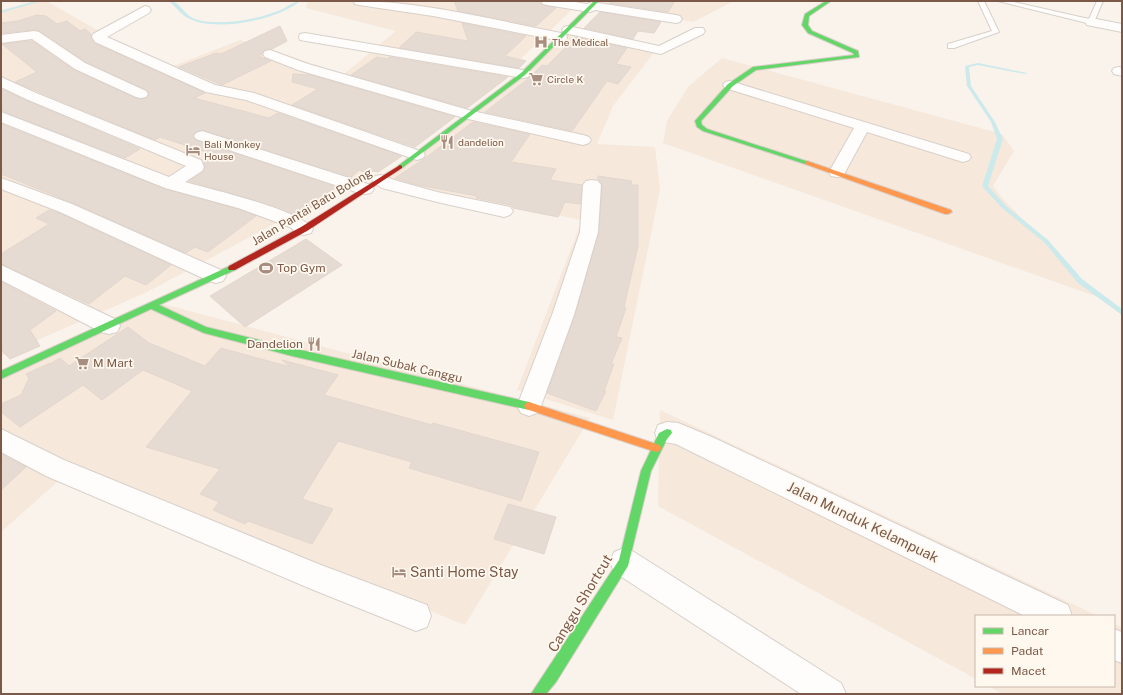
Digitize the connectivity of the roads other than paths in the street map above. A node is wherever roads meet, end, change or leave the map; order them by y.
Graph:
1 (359, 1) edge
2 (547, 1) edge
3 (829, 1) edge
4 (981, 1) edge
5 (1001, 1) edge
6 (1100, 1) edge
7 (593, 5) edge
8 (145, 10) dead end
9 (676, 19) dead end
10 (1091, 22) junction
11 (1122, 28) edge
12 (699, 31) dead end
13 (565, 34) junction
14 (305, 37) dead end
15 (1, 39) edge
16 (951, 46) dead end
17 (270, 54) dead end
18 (523, 74) junction
19 (1, 81) edge
20 (730, 85) junction
21 (141, 94) dead end
22 (469, 115) junction
23 (1, 116) edge
24 (863, 126) junction
25 (202, 136) dead end
26 (584, 140) dead end
27 (417, 155) junction
28 (963, 157) dead end
29 (837, 172) junction
30 (381, 180) junction
31 (1, 182) edge
32 (171, 184) junction
33 (592, 185) dead end
34 (365, 189) junction
35 (504, 211) dead end
36 (948, 212) dead end
37 (304, 228) junction
38 (1, 272) edge
39 (216, 276) junction
40 (153, 306) junction
41 (110, 326) junction
42 (1, 375) edge
43 (528, 406) junction
44 (1, 440) edge
45 (662, 441) junction
46 (624, 562) junction
47 (1055, 615) edge
48 (416, 616) dead end
49 (538, 694) edge
50 (830, 694) edge

1 - 13 street
2 - 7 street
3 - 20 street
4 - 16 lane
5 - 10 lane
6 - 10 lane
7 - 9 street
7 - 13 street, Jalan Pantai Batu Bolong
8 - 27 street
10 - 11 street
12 - 13 street
13 - 18 street, Jalan Pantai Batu Bolong
14 - 18 street
15 - 21 street
17 - 22 street
18 - 22 street, Jalan Pantai Batu Bolong
19 - 32 street
20 - 24 street
20 - 29 street
22 - 26 street
22 - 27 street, Jalan Pantai Batu Bolong
23 - 32 street
24 - 28 street
24 - 29 street
25 - 34 street
27 - 30 street, Jalan Pantai Batu Bolong
29 - 36 street
30 - 34 street, Jalan Pantai Batu Bolong
30 - 35 street
31 - 39 street
32 - 37 street
33 - 43 street
34 - 37 street, Jalan Pantai Batu Bolong
37 - 39 street, Jalan Pantai Batu Bolong
38 - 41 street
39 - 40 street, Jalan Pantai Batu Bolong
40 - 41 street, Jalan Pantai Batu Bolong
40 - 43 street, Jalan Subak Canggu
41 - 42 street, Jalan Pantai Batu Bolong
43 - 45 street, Jalan Subak Canggu
44 - 48 street
45 - 46 street, Canggu Shortcut
45 - 47 street, Jalan Munduk Kelampuak
46 - 49 street, Canggu Shortcut
46 - 50 street

